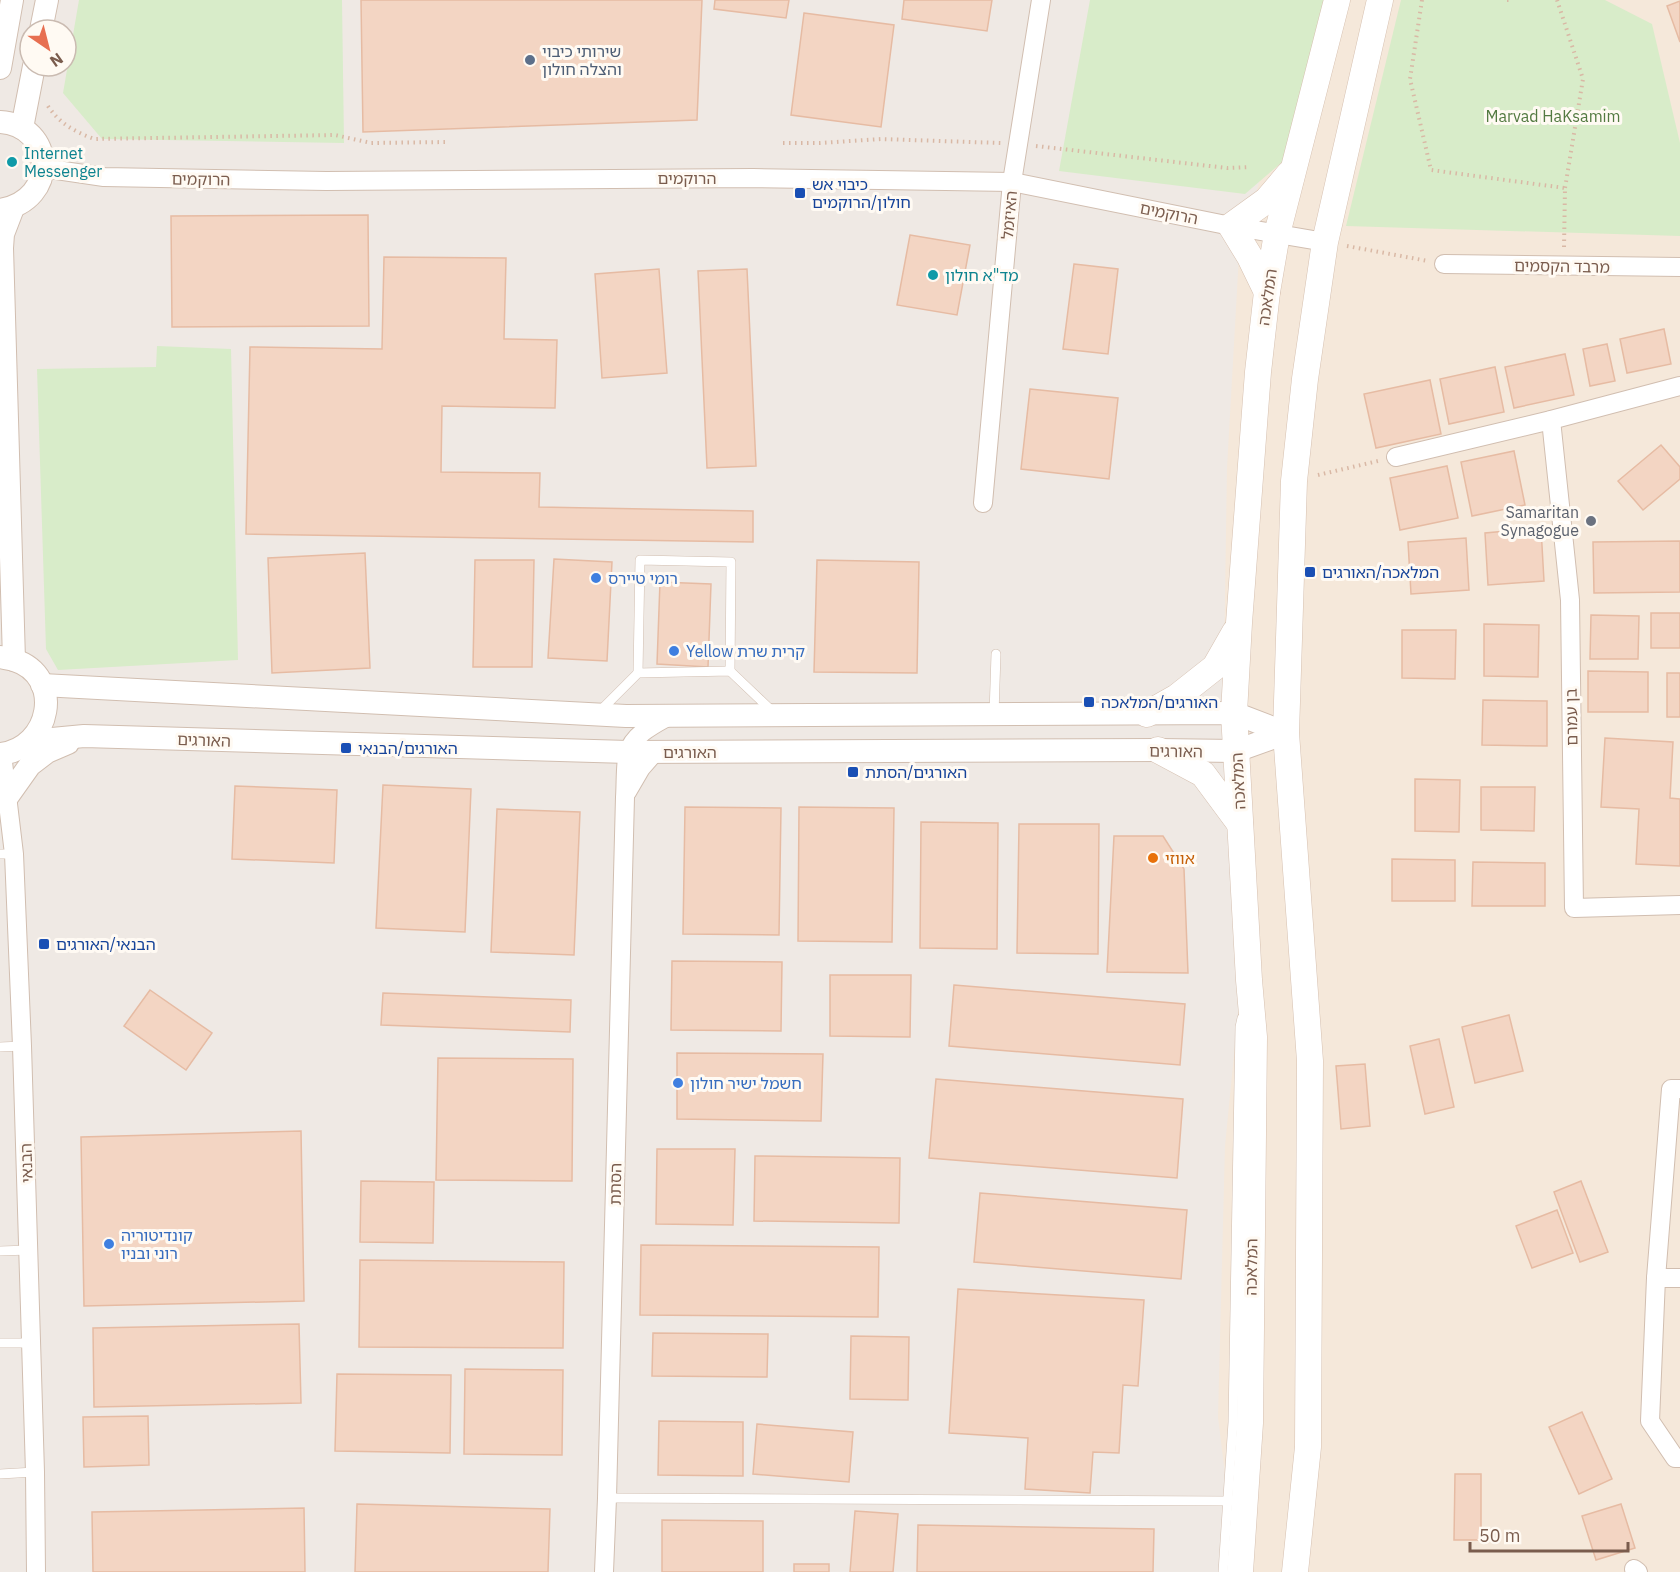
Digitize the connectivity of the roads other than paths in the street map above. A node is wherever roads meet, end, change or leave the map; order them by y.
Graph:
1 (12, 0) edge
2 (47, 0) edge
3 (1041, 0) edge
4 (1337, 0) edge
5 (1380, 0) edge
6 (43, 18) edge
7 (0, 68) edge
8 (32, 78) edge
9 (0, 122) edge
10 (22, 128) junction
11 (1295, 166) junction
12 (43, 168) junction
13 (1012, 182) junction
14 (6, 209) edge
15 (1231, 226) junction
16 (1277, 234) junction
17 (1325, 242) junction
18 (1444, 264) road end
19 (1680, 267) edge
20 (1267, 292) junction
21 (1680, 386) edge
22 (1551, 420) junction
23 (1396, 457) road end
24 (983, 503) dead end
25 (1239, 623) junction
26 (996, 654) dead end
27 (7, 659) edge
28 (730, 671) junction
29 (638, 673) junction
30 (42, 685) junction
31 (1234, 713) junction
32 (597, 714) junction
33 (994, 714) junction
34 (1146, 714) junction
35 (671, 715) junction
36 (775, 715) junction
37 (1286, 733) junction
38 (84, 736) junction
39 (31, 741) junction
40 (1158, 750) junction
41 (1236, 751) junction
42 (628, 752) junction
43 (655, 752) junction
44 (1, 754) edge
45 (8, 796) junction
46 (625, 797) junction
47 (1240, 824) junction
48 (7, 854) edge
49 (1680, 905) edge
50 (1249, 980) junction
51 (22, 1046) junction
52 (0, 1047) edge
53 (1675, 1089) edge
54 (28, 1250) junction
55 (0, 1251) edge
56 (1656, 1278) junction
57 (1680, 1278) edge
58 (0, 1343) edge
59 (31, 1343) junction
60 (1680, 1458) edge
61 (35, 1472) junction
62 (0, 1474) edge
63 (608, 1498) junction
64 (1228, 1501) junction
65 (1226, 1521) junction
66 (1242, 1544) junction
67 (36, 1572) edge
68 (604, 1572) edge
69 (1223, 1572) edge
70 (1240, 1572) edge
71 (1295, 1572) edge

1 - 7 street
2 - 6 street
3 - 13 street, האיזמל
4 - 11 main road, המלאכה
5 - 17 main road
8 - 10 street
9 - 10 street
10 - 12 street
11 - 15 main road
11 - 16 main road, המלאכה
12 - 13 street, הרוקמים
12 - 14 street
13 - 15 street, הרוקמים
13 - 24 street, האיזמל
14 - 27 street
15 - 16 street, הרוקמים
15 - 20 main road
16 - 17 street, הרוקמים
16 - 20 main road, המלאכה
17 - 37 main road
18 - 19 street, מרבד הקסמים
20 - 25 main road, המלאכה
21 - 22 street
22 - 23 street
22 - 49 street, בן עמרם
25 - 31 main road, המלאכה
25 - 34 main road
26 - 33 lane
27 - 30 street
28 - 29 lane
28 - 29 lane
28 - 36 lane
29 - 32 lane
30 - 32 street
30 - 39 street
31 - 34 street
31 - 37 street
31 - 41 main road, המלאכה
32 - 35 street
33 - 34 street
33 - 36 street
35 - 36 street
35 - 42 street
37 - 41 street, האורגים
37 - 71 main road
38 - 39 street, האורגים
38 - 42 street, האורגים
38 - 45 street
39 - 44 street, האורגים
40 - 41 street, האורגים
40 - 43 street, האורגים
40 - 47 main road
41 - 47 main road, המלאכה
42 - 43 street, האורגים
42 - 46 street, הסתת
43 - 46 street, הסתת
44 - 45 street, הבנאי
45 - 48 street, הבנאי
46 - 63 street, הסתת
47 - 50 main road, המלאכה
48 - 51 street, הבנאי
50 - 64 lane
50 - 66 main road, המלאכה
51 - 52 lane
51 - 54 street, הבנאי
53 - 56 street
54 - 55 lane
54 - 59 street, הבנאי
56 - 57 street
56 - 60 street
58 - 59 lane
59 - 61 street, הבנאי
61 - 62 lane
61 - 67 street, הבנאי
63 - 64 lane
63 - 68 street, הסתת
64 - 65 lane
65 - 66 lane
65 - 69 lane
66 - 70 main road, המלאכה

